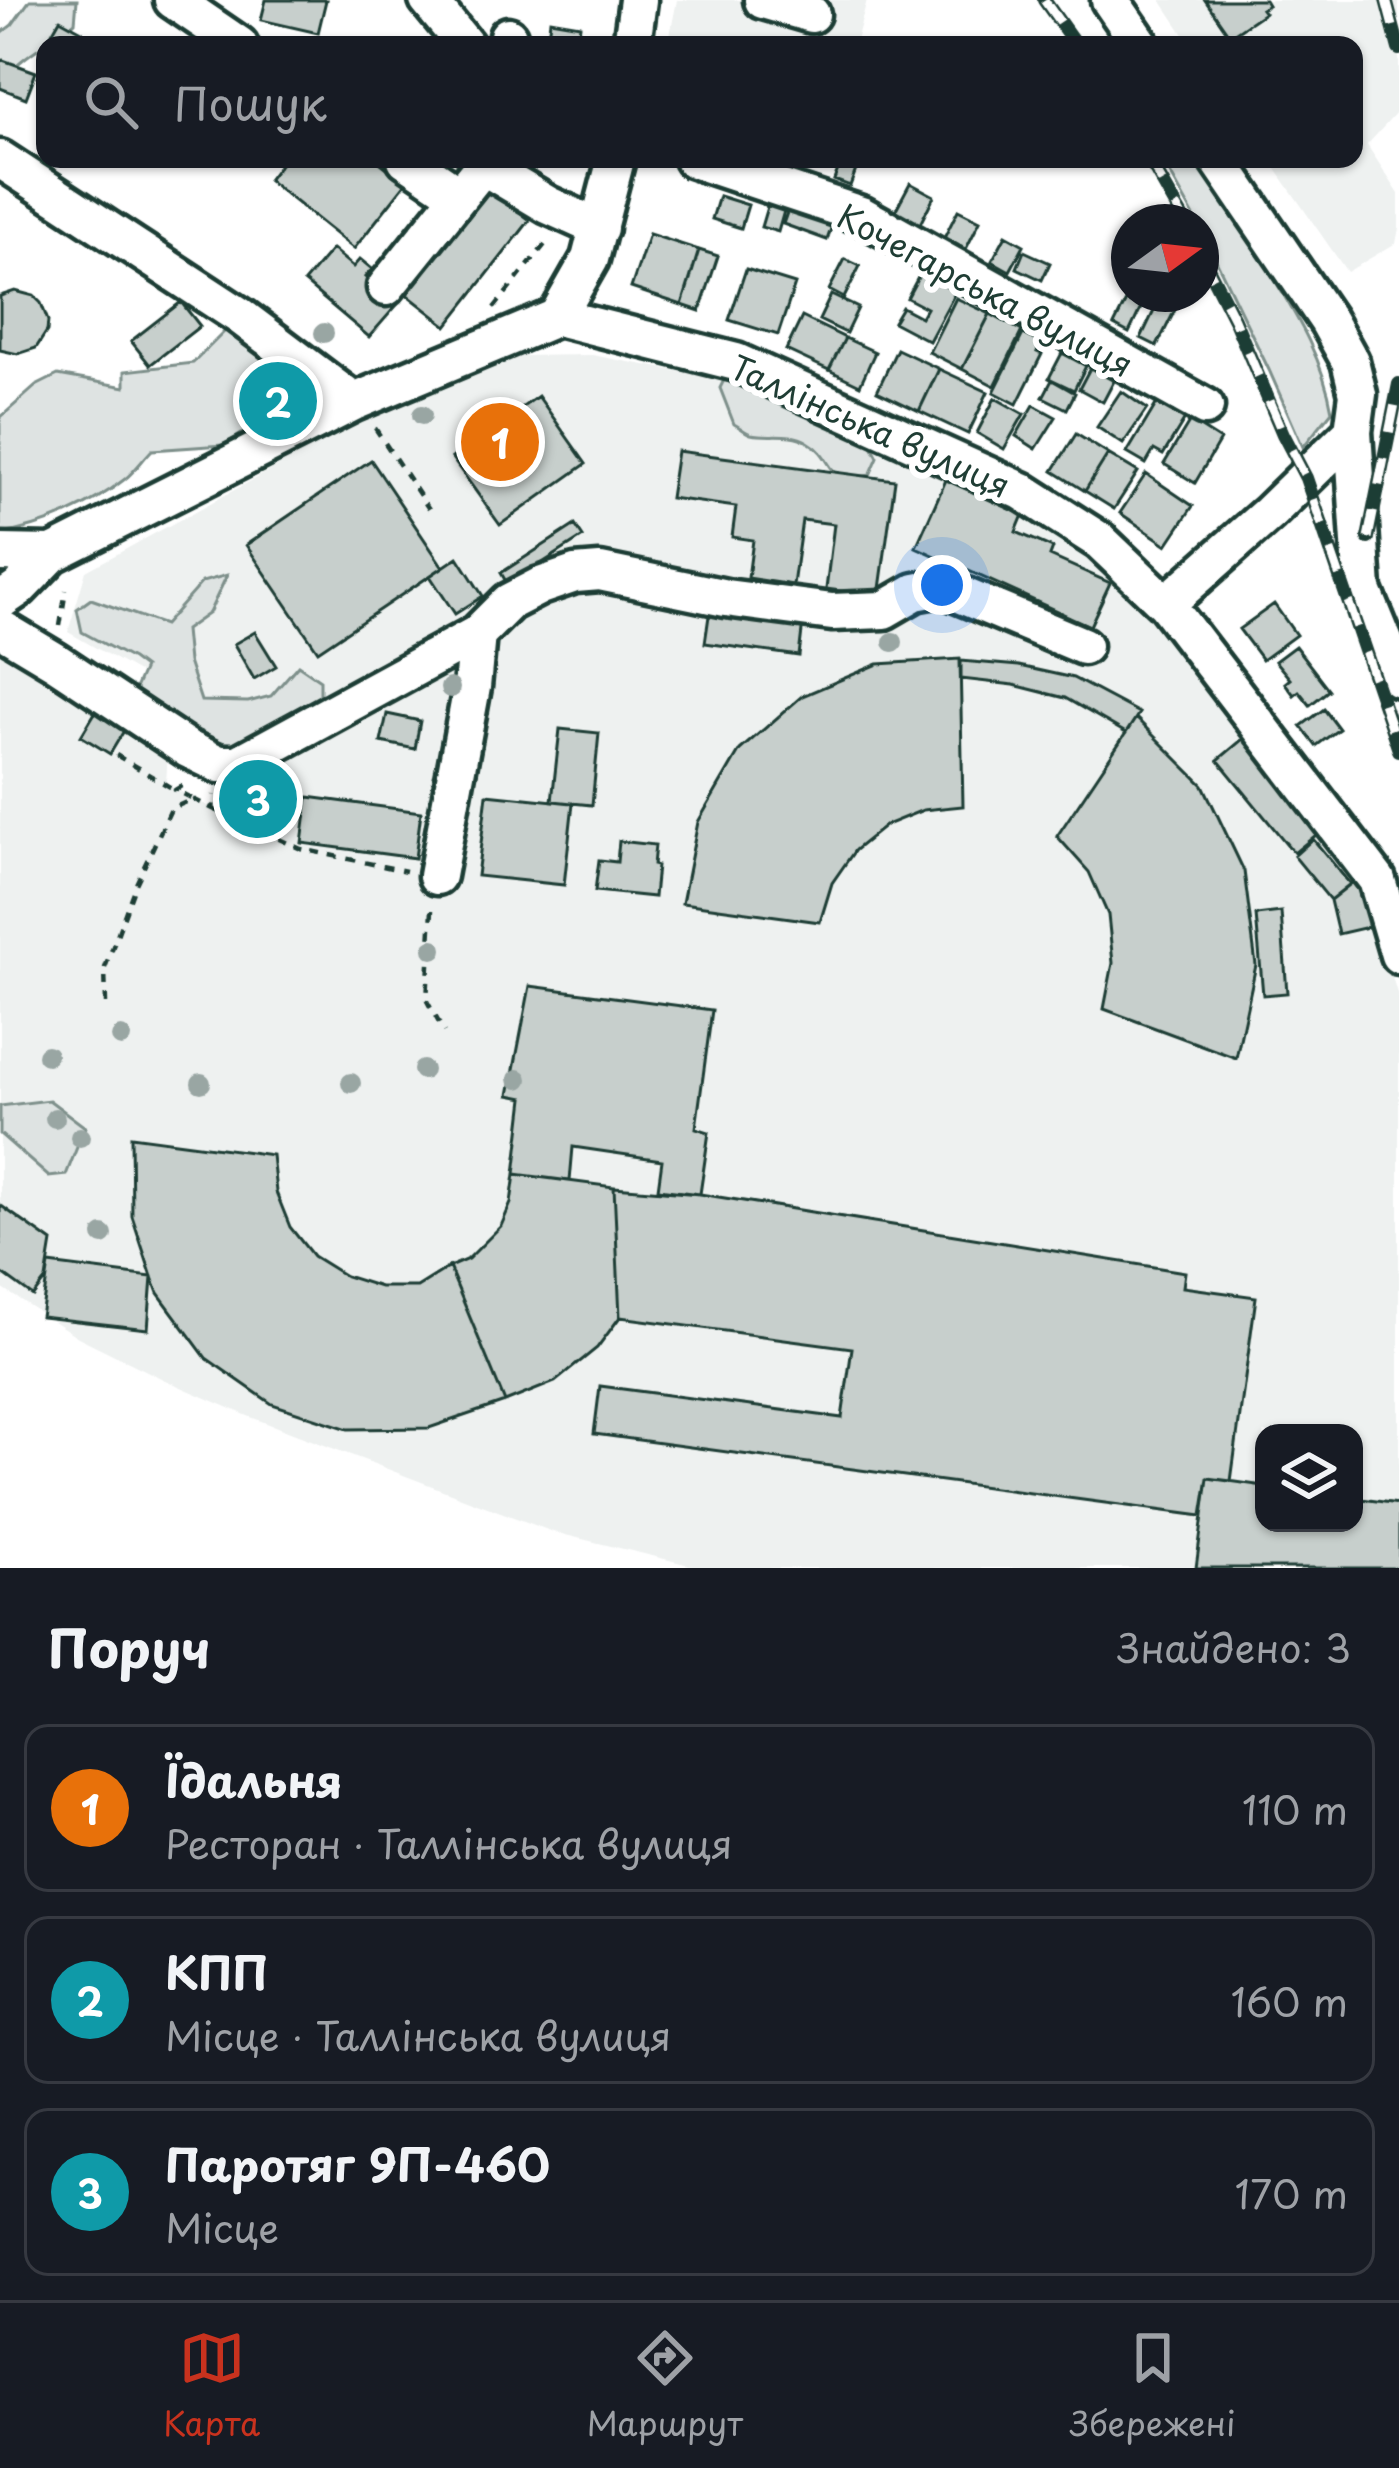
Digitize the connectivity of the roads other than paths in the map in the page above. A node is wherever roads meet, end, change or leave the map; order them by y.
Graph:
1 (172, 0) edge
2 (428, 0) edge
3 (638, 0) edge
4 (763, 0) edge
5 (1110, 0) edge
6 (811, 14) dead end
7 (226, 36) edge
8 (457, 36) edge
9 (633, 36) edge
10 (1135, 36) edge
11 (0, 159) edge
12 (419, 168) edge
13 (479, 168) edge
14 (493, 168) edge
15 (611, 168) edge
16 (720, 168) edge
17 (1224, 168) edge
18 (459, 195) junction
19 (584, 222) junction
20 (386, 287) dead end
21 (557, 317) junction
22 (1205, 407) dead end
23 (365, 416) junction
24 (1353, 431) junction
25 (0, 553) edge
26 (60, 565) junction
27 (0, 601) edge
28 (1166, 604) junction
29 (0, 628) edge
30 (477, 634) junction
31 (1083, 646) dead end
32 (1398, 679) edge
33 (437, 876) road end
34 (1399, 955) edge

1 - 7 street
2 - 8 street
3 - 9 street
4 - 6 street
5 - 10 street
11 - 23 street
12 - 18 street
13 - 18 street
14 - 19 street
15 - 19 street
16 - 22 street, Кочегарська вулиця
17 - 24 street
18 - 20 street
19 - 21 street
21 - 23 street
21 - 28 street, Таллінська вулиця
23 - 26 street
24 - 28 street
24 - 32 street
25 - 26 street
26 - 27 street
28 - 34 street, Таллінська вулиця
29 - 30 street
30 - 31 street
30 - 33 street

